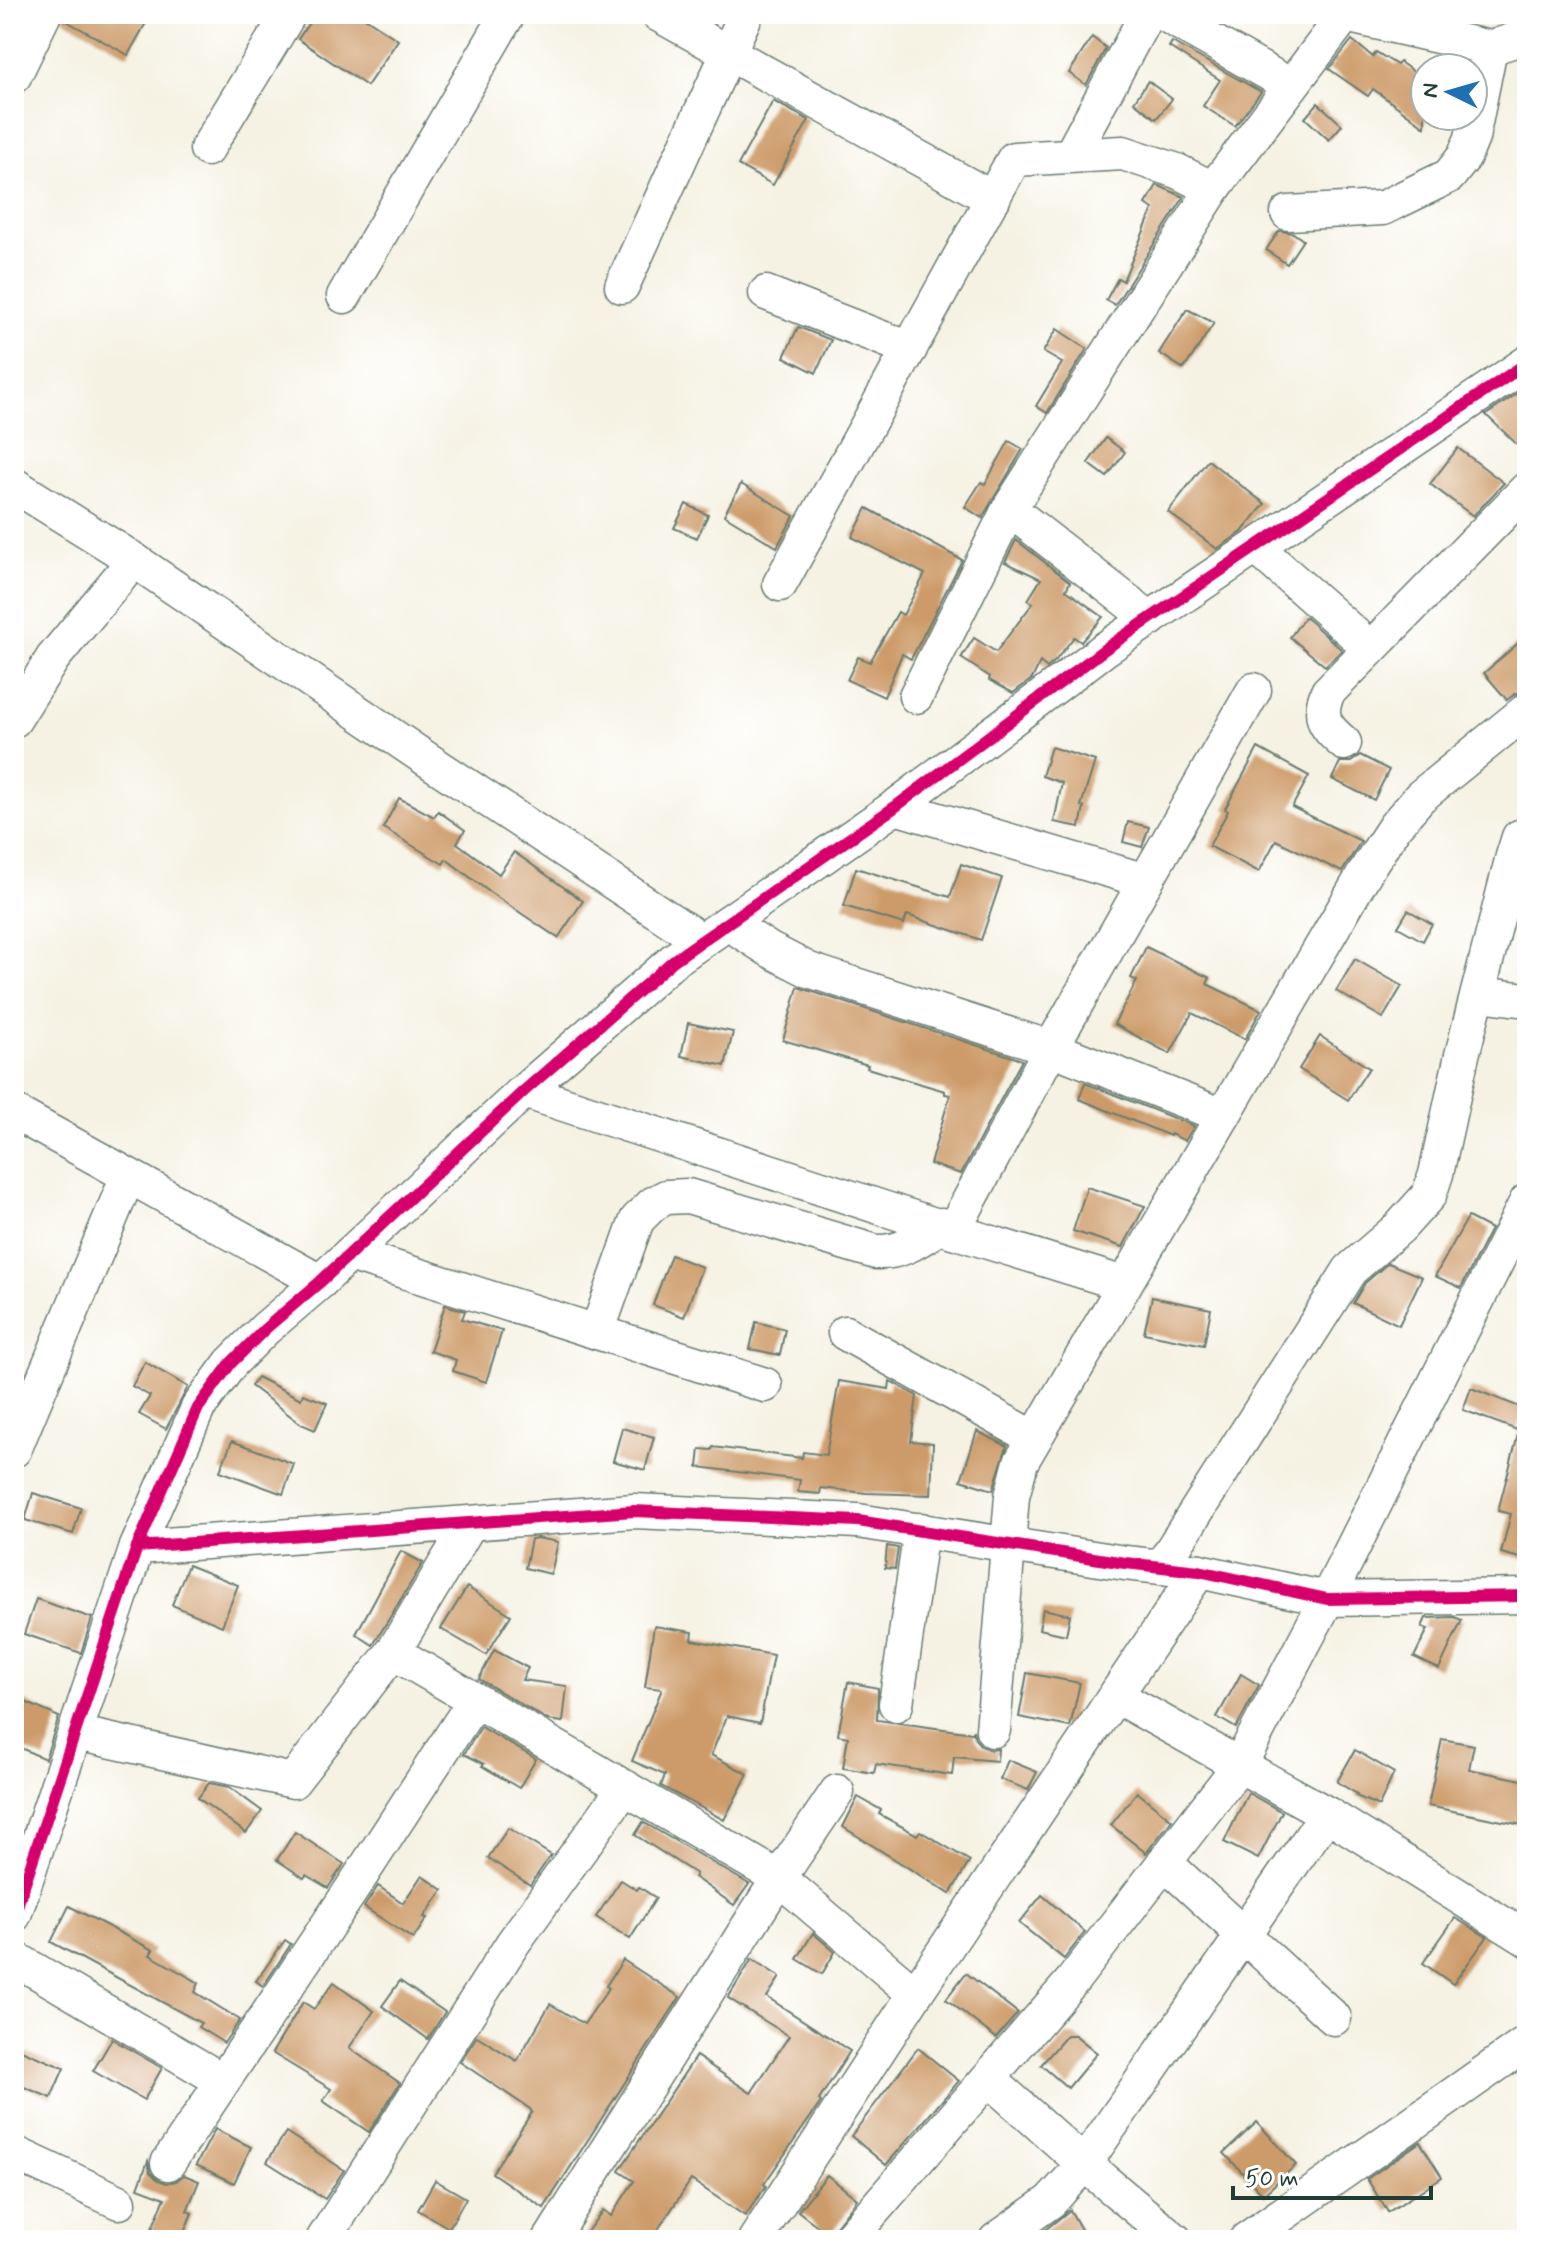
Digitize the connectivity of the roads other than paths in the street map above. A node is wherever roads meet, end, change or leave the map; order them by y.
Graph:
1 (44, 14) edge
2 (289, 14) edge
3 (508, 14) edge
4 (658, 14) edge
5 (746, 14) edge
6 (1147, 14) edge
7 (1164, 14) edge
8 (1527, 36) edge
9 (1490, 48) junction
10 (727, 52) junction
11 (14, 76) edge
12 (1291, 86) junction
13 (207, 149) dead end
14 (1071, 155) junction
15 (1213, 189) junction
16 (993, 199) junction
17 (1288, 213) dead end
18 (622, 286) dead end
19 (766, 293) dead end
20 (344, 296) dead end
21 (910, 349) junction
22 (1526, 366) edge
23 (14, 485) edge
24 (1527, 489) edge
25 (1009, 509) junction
26 (1257, 548) junction
27 (134, 560) junction
28 (780, 584) dead end
29 (1150, 619) junction
30 (1369, 647) junction
31 (1254, 690) dead end
32 (916, 696) dead end
33 (1527, 710) edge
34 (15, 716) edge
35 (1344, 743) dead end
36 (895, 807) junction
37 (1527, 838) edge
38 (1146, 881) junction
39 (715, 932) junction
40 (1479, 994) junction
41 (1527, 1000) edge
42 (1051, 1048) junction
43 (524, 1091) junction
44 (14, 1112) edge
45 (1223, 1116) junction
46 (128, 1176) junction
47 (1527, 1201) edge
48 (947, 1228) junction
49 (350, 1254) junction
50 (320, 1282) junction
51 (1124, 1284) junction
52 (597, 1332) junction
53 (845, 1333) dead end
54 (765, 1385) dead end
55 (1034, 1438) junction
56 (14, 1450) edge
57 (469, 1525) junction
58 (921, 1530) junction
59 (1008, 1543) junction
60 (137, 1547) junction
61 (1161, 1567) junction
62 (1199, 1571) junction
63 (1527, 1596) edge
64 (1327, 1599) junction
65 (393, 1652) junction
66 (1116, 1696) junction
67 (475, 1700) junction
68 (896, 1704) dead end
69 (993, 1730) dead end
70 (76, 1733) junction
71 (1239, 1766) junction
72 (625, 1787) junction
73 (837, 1792) dead end
74 (1327, 1814) junction
75 (1164, 1862) junction
76 (779, 1878) junction
77 (14, 1915) edge
78 (1244, 1934) junction
79 (1527, 1939) edge
80 (14, 1958) edge
81 (915, 1994) junction
82 (1334, 2018) dead end
83 (1527, 2043) edge
84 (989, 2079) junction
85 (223, 2081) junction
86 (14, 2153) edge
87 (168, 2163) dead end
88 (1084, 2164) junction
89 (119, 2202) dead end
90 (323, 2240) edge
91 (550, 2240) edge
92 (755, 2240) edge
93 (848, 2240) edge
94 (996, 2240) edge
95 (1175, 2240) edge
96 (1246, 2240) edge

1 - 11 street
2 - 13 street
3 - 20 street
4 - 10 street
5 - 10 street
6 - 14 street
7 - 12 street
8 - 9 street
9 - 12 street
9 - 17 street
10 - 16 street
10 - 18 street
12 - 15 street
14 - 15 street
14 - 16 street
15 - 25 street
16 - 21 street
19 - 21 street
21 - 28 street
22 - 26 street
23 - 27 street
24 - 30 street
25 - 29 street
25 - 32 street
26 - 29 street
26 - 30 street
27 - 34 street
27 - 39 street
29 - 36 street
30 - 35 street
31 - 38 street
33 - 45 street
36 - 38 street
36 - 39 street
37 - 40 street
38 - 42 street
39 - 42 street
39 - 43 street
40 - 41 street
40 - 61 street
42 - 45 street
42 - 48 street
43 - 48 street
43 - 49 street
44 - 46 street
45 - 51 street
46 - 50 street
46 - 56 street
47 - 64 street
48 - 51 street
48 - 52 street
49 - 50 street
49 - 52 street
50 - 60 street
51 - 55 street
52 - 54 street
53 - 55 street
55 - 59 street
57 - 58 street
57 - 60 street
57 - 65 street
58 - 59 street
58 - 68 street
59 - 61 street
59 - 69 street
60 - 70 street
61 - 62 street
62 - 64 street
62 - 66 street
63 - 64 street
64 - 71 street
65 - 67 street
65 - 70 street
66 - 71 street
66 - 81 street
67 - 72 street
67 - 85 street
70 - 77 street
71 - 74 street
71 - 75 street
72 - 76 street
72 - 90 street
73 - 76 street
74 - 78 street
74 - 79 street
75 - 78 street
75 - 84 street
76 - 81 street
76 - 91 street
78 - 82 street
78 - 88 street
80 - 85 street
81 - 92 street
83 - 96 street
84 - 88 street
84 - 93 street
85 - 87 street
86 - 89 street
88 - 94 street
88 - 95 street

